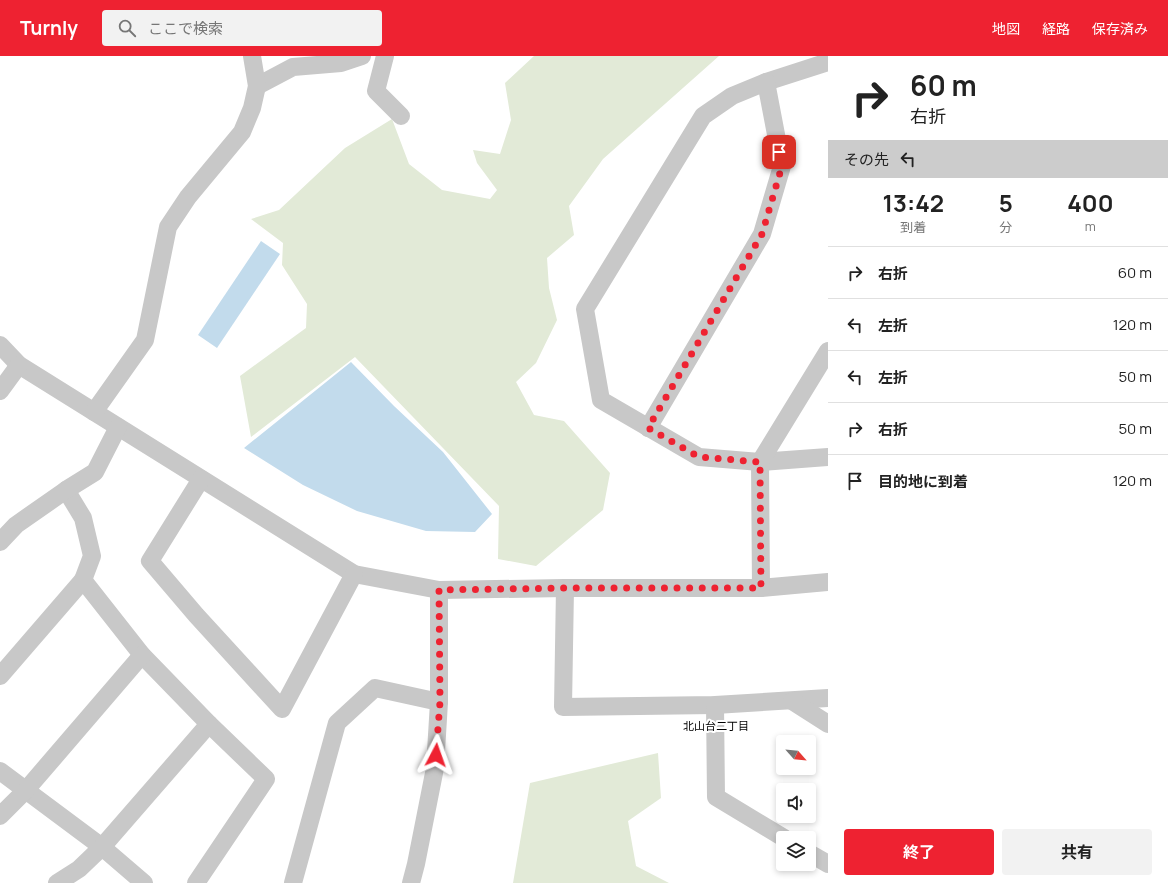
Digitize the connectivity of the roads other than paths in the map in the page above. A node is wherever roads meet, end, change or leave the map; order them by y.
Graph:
1 (252, 56) edge
2 (362, 56) edge
3 (385, 56) edge
4 (828, 62) edge
5 (766, 82) junction
6 (257, 86) junction
7 (401, 116) dead end
8 (0, 345) edge
9 (828, 351) edge
10 (18, 365) junction
11 (0, 391) edge
12 (94, 412) junction
13 (118, 427) junction
14 (648, 428) junction
15 (828, 457) edge
16 (760, 462) junction
17 (201, 479) junction
18 (66, 490) junction
19 (0, 542) edge
20 (354, 574) junction
21 (83, 580) junction
22 (828, 582) edge
23 (566, 588) junction
24 (761, 588) junction
25 (439, 590) junction
26 (142, 655) junction
27 (0, 676) edge
28 (828, 698) edge
29 (792, 701) junction
30 (440, 702) junction
31 (715, 705) junction
32 (209, 724) junction
33 (828, 724) edge
34 (0, 771) edge
35 (26, 790) junction
36 (0, 816) edge
37 (776, 833) edge
38 (102, 847) junction
39 (816, 857) edge
40 (828, 864) edge
41 (57, 883) edge
42 (144, 883) edge
43 (196, 883) edge
44 (293, 883) edge
45 (411, 883) edge

1 - 6 street
2 - 6 street
3 - 7 street
4 - 5 street
5 - 14 street
5 - 14 street
6 - 12 street
8 - 10 street
9 - 16 street
10 - 11 street
10 - 12 street
12 - 13 street
13 - 17 street
13 - 18 street
14 - 16 street
15 - 16 street
16 - 24 street
17 - 20 street
17 - 20 street
18 - 19 street
18 - 21 street
20 - 25 street
21 - 26 street
21 - 27 street
22 - 24 street
23 - 24 street
23 - 25 street
23 - 31 street
25 - 30 street
26 - 32 street
26 - 35 street
28 - 29 street
29 - 31 street
29 - 33 street
30 - 44 street
30 - 45 street
31 - 37 street
32 - 38 street
32 - 43 street
34 - 35 street
35 - 36 street
35 - 38 street
38 - 41 street
38 - 42 street
39 - 40 street

